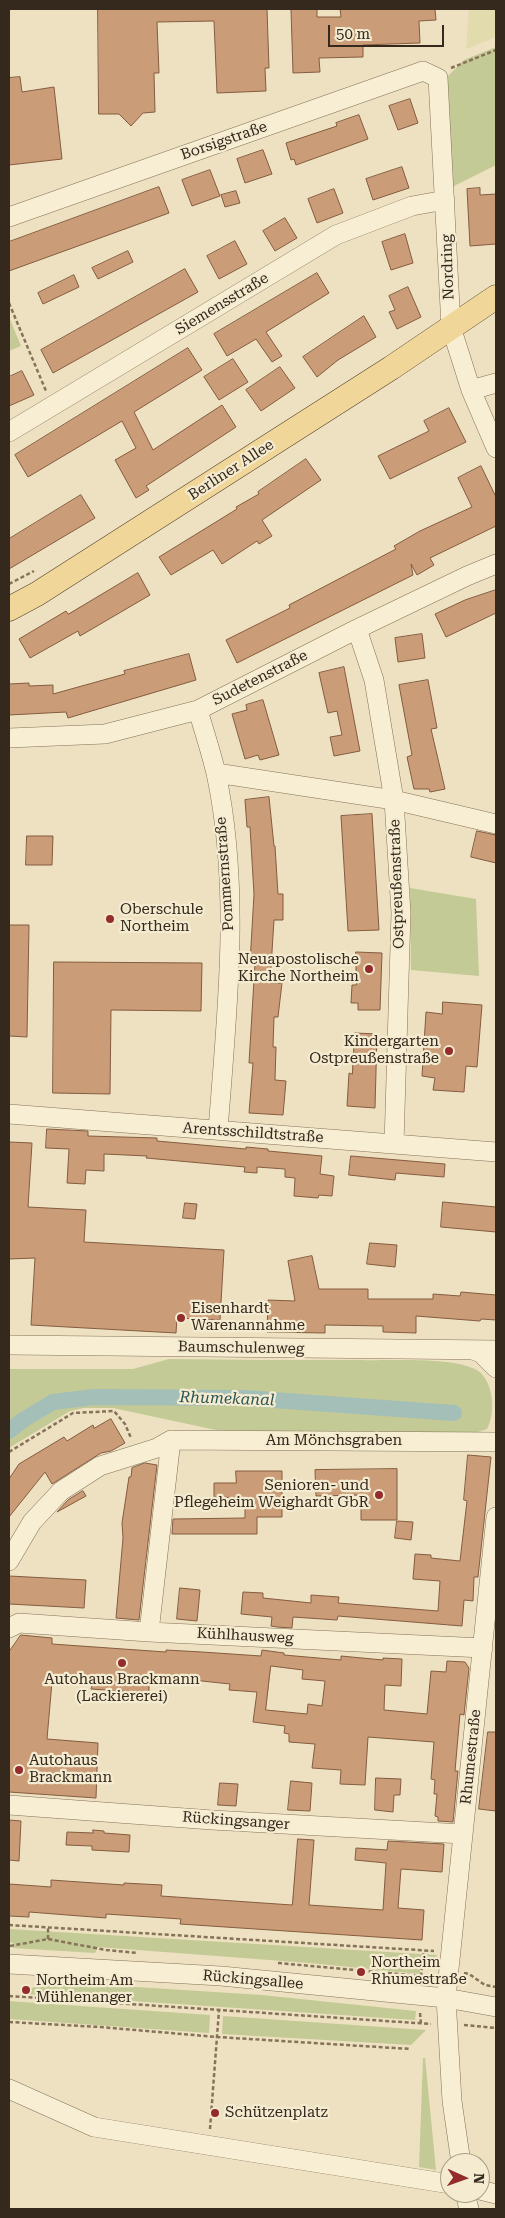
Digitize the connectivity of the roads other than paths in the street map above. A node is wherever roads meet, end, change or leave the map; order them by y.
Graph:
1 (438, 78) joint
2 (445, 200) junction
3 (9, 217) edge
4 (496, 297) edge
5 (451, 327) junction
6 (495, 385) edge
7 (472, 390) junction
8 (9, 432) edge
9 (496, 448) edge
10 (496, 564) edge
11 (9, 609) edge
12 (358, 629) junction
13 (198, 710) junction
14 (9, 738) edge
15 (216, 773) junction
16 (394, 800) junction
17 (496, 824) edge
18 (9, 1114) edge
19 (218, 1130) junction
20 (394, 1144) junction
21 (496, 1152) edge
22 (9, 1345) edge
23 (473, 1350) junction
24 (496, 1350) edge
25 (496, 1368) edge
26 (171, 1440) junction
27 (496, 1442) edge
28 (496, 1517) edge
29 (9, 1561) edge
30 (493, 1583) edge
31 (9, 1628) edge
32 (149, 1632) junction
33 (483, 1648) junction
34 (9, 1805) edge
35 (463, 1834) junction
36 (9, 1964) edge
37 (446, 1998) junction
38 (496, 2007) edge
39 (9, 2089) edge
40 (460, 2153) edge
41 (440, 2182) edge

1 - 2 street, Nordring
1 - 3 street, Borsigstraße
2 - 5 street, Nordring
2 - 8 street, Siemensstraße
4 - 5 main road, Berliner Allee
5 - 7 street, Nordring
5 - 11 main road, Berliner Allee
6 - 7 street
7 - 9 street, Nordring
10 - 12 street, Sudetenstraße
12 - 13 street, Sudetenstraße
12 - 16 street, Ostpreußenstraße
13 - 14 street, Sudetenstraße
13 - 15 street, Pommernstraße
15 - 16 street
15 - 19 street, Pommernstraße
16 - 17 street
16 - 20 street, Ostpreußenstraße
18 - 19 street, Arentsschildtstraße
19 - 20 street, Arentsschildtstraße
20 - 21 street, Arentsschildtstraße
22 - 23 street, Baumschulenweg
23 - 24 street, Baumschulenweg
23 - 25 street
26 - 27 street, Am Mönchsgraben
26 - 29 street, Am Mönchsgraben
26 - 32 street
28 - 30 street, Rhumestraße
30 - 33 street, Rhumestraße
31 - 32 street, Kühlhausweg
32 - 33 street, Kühlhausweg
33 - 35 street, Rhumestraße
34 - 35 street, Rückingsanger
35 - 37 street, Rhumestraße
36 - 37 street, Rückingsallee
37 - 38 street, Rückingsallee
37 - 40 street, Rhumestraße
39 - 41 street

